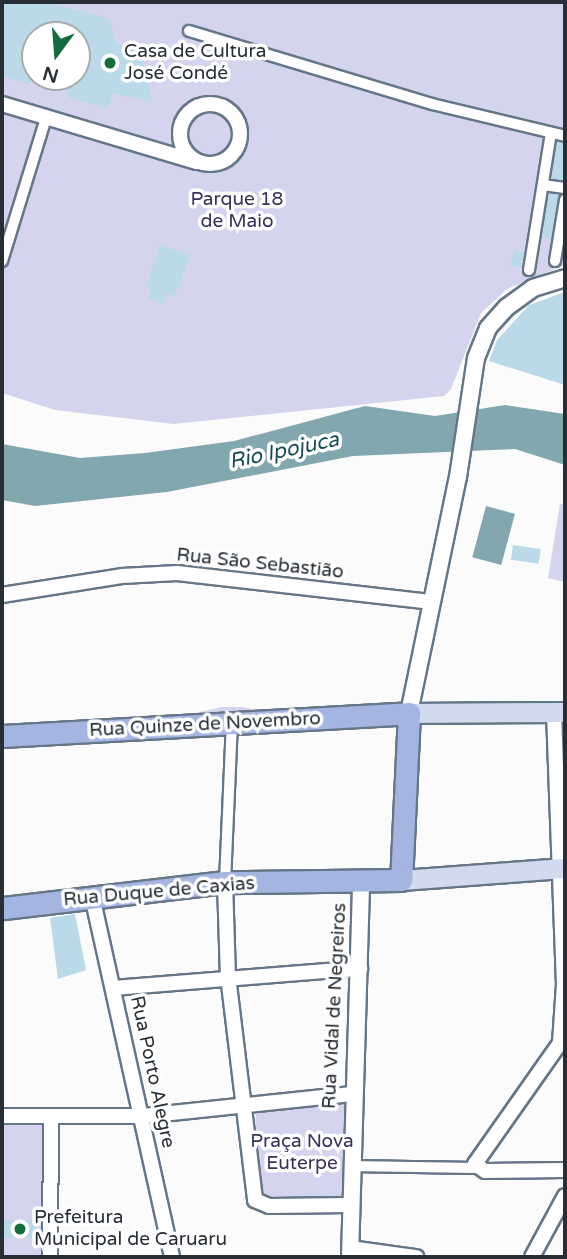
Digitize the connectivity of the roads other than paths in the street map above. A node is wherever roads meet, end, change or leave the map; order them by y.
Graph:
1 (189, 31) dead end
2 (2, 104) edge
3 (46, 118) junction
4 (551, 133) junction
5 (565, 136) edge
6 (197, 162) junction
7 (543, 185) junction
8 (565, 188) edge
9 (565, 200) edge
10 (2, 261) edge
11 (555, 261) dead end
12 (529, 270) dead end
13 (565, 278) edge
14 (2, 595) edge
15 (432, 602) junction
16 (559, 712) edge
17 (409, 713) junction
18 (232, 723) junction
19 (2, 736) edge
20 (563, 868) edge
21 (401, 880) junction
22 (225, 882) junction
23 (361, 882) junction
24 (92, 896) junction
25 (2, 908) edge
26 (360, 968) junction
27 (228, 976) junction
28 (565, 984) edge
29 (114, 988) junction
30 (563, 1045) edge
31 (352, 1094) junction
32 (246, 1105) junction
33 (2, 1116) edge
34 (143, 1116) junction
35 (51, 1118) junction
36 (350, 1166) junction
37 (476, 1168) junction
38 (565, 1170) edge
39 (565, 1196) edge
40 (349, 1205) junction
41 (350, 1252) edge
42 (50, 1257) edge
43 (172, 1257) edge
44 (412, 1257) edge
45 (532, 1257) edge

1 - 4 street
2 - 3 street
3 - 6 street
3 - 10 street
4 - 5 street
4 - 7 street
6 - 6 street
7 - 8 street
7 - 12 street
9 - 11 street
13 - 15 street
14 - 15 street, Rua São Sebastião
15 - 17 street
16 - 17 main road
16 - 20 street
17 - 18 main road, Rua Quinze de Novembro
17 - 21 main road
18 - 19 main road, Rua Quinze de Novembro
18 - 22 street
20 - 21 main road
20 - 28 street
21 - 23 main road, Rua Duque de Caxias
22 - 23 main road, Rua Duque de Caxias
22 - 24 main road, Rua Duque de Caxias
22 - 27 street
23 - 26 street, Rua Vidal de Negreiros
24 - 25 main road, Rua Duque de Caxias
24 - 29 street, Rua Porto Alegre
26 - 27 street
26 - 31 street, Rua Vidal de Negreiros
27 - 29 street
27 - 32 street
28 - 30 street
29 - 34 street, Rua Porto Alegre
30 - 37 street
31 - 32 street
31 - 36 street, Rua Vidal de Negreiros
32 - 34 street
32 - 40 street
33 - 35 street
34 - 35 street
34 - 43 street, Rua Porto Alegre
35 - 42 street
36 - 37 street
36 - 40 street, Rua Vidal de Negreiros
37 - 38 street
39 - 45 street
40 - 41 street, Rua Vidal de Negreiros
41 - 44 street

